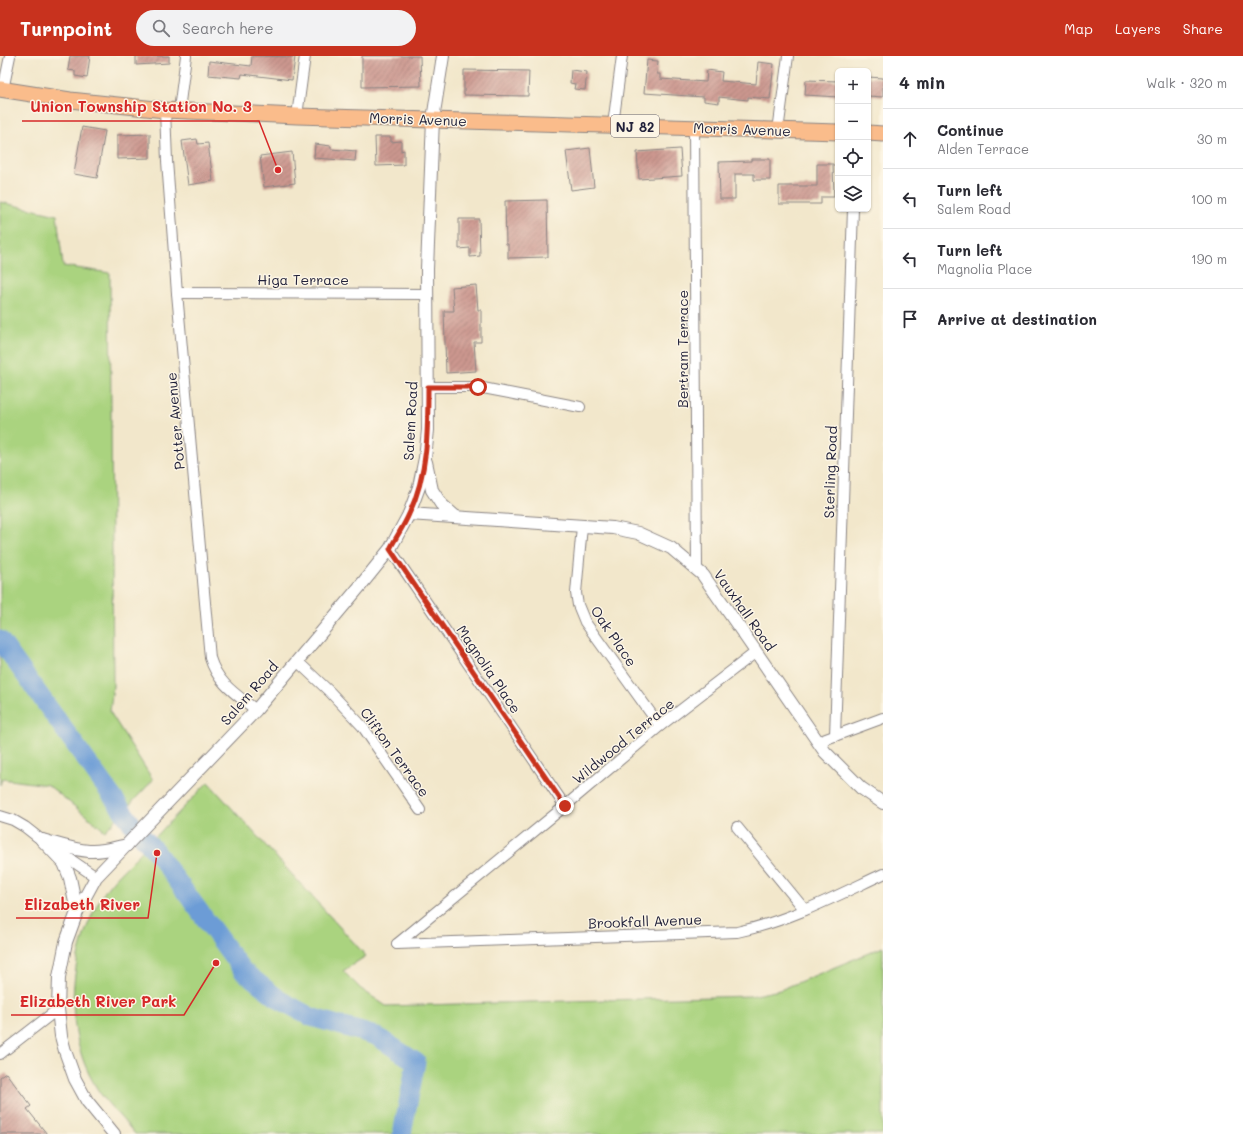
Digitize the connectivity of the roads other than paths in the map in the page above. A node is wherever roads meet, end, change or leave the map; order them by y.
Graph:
1 (10, 56) edge
2 (186, 56) edge
3 (305, 56) edge
4 (443, 56) edge
5 (622, 56) edge
6 (788, 56) edge
7 (1, 90) edge
8 (172, 110) junction
9 (297, 116) junction
10 (433, 119) junction
11 (613, 126) junction
12 (694, 128) junction
13 (778, 130) junction
14 (835, 132) edge
15 (871, 133) edge
16 (883, 134) edge
17 (853, 212) edge
18 (177, 293) junction
19 (428, 294) junction
20 (428, 387) junction
21 (580, 407) dead end
22 (425, 458) junction
23 (409, 514) junction
24 (456, 517) junction
25 (582, 526) junction
26 (390, 549) junction
27 (697, 570) junction
28 (756, 652) junction
29 (296, 661) junction
30 (256, 710) junction
31 (883, 718) edge
32 (660, 726) junction
33 (835, 736) junction
34 (818, 742) junction
35 (883, 804) edge
36 (565, 806) junction
37 (420, 810) dead end
38 (0, 816) edge
39 (737, 827) dead end
40 (42, 840) junction
41 (127, 845) junction
42 (883, 874) edge
43 (96, 878) junction
44 (805, 910) junction
45 (77, 912) junction
46 (397, 944) joint
47 (58, 1009) junction
48 (0, 1054) edge
49 (114, 1134) edge

1 - 7 street
2 - 8 street, Potter Avenue
3 - 9 street
4 - 10 street, Salem Road
5 - 11 street
6 - 13 street
7 - 8 main road, Morris Avenue / NJ 82
8 - 9 main road, Morris Avenue / NJ 82
8 - 18 street, Potter Avenue
9 - 10 main road, Morris Avenue / NJ 82
10 - 11 main road, Morris Avenue / NJ 82
10 - 19 street, Salem Road
11 - 12 main road, Morris Avenue / NJ 82
12 - 13 main road, Morris Avenue / NJ 82
12 - 27 street, Bertram Terrace
13 - 14 main road, Morris Avenue / NJ 82
15 - 16 main road
17 - 33 street, Sterling Road
18 - 19 street, Higa Terrace
18 - 30 street, Potter Avenue
19 - 20 street, Salem Road
20 - 21 street
20 - 22 street, Salem Road
22 - 23 street, Salem Road
22 - 24 street
23 - 24 street, Vauxhall Road
23 - 26 street, Salem Road
24 - 25 street, Vauxhall Road
25 - 27 street, Vauxhall Road
25 - 32 street, Oak Place
26 - 29 street, Salem Road
26 - 36 street, Magnolia Place
27 - 28 street, Vauxhall Road
28 - 32 street, Wildwood Terrace
28 - 34 street, Vauxhall Road
29 - 30 street, Salem Road
29 - 37 street, Clifton Terrace
30 - 41 street, Salem Road
31 - 33 street
32 - 36 street, Wildwood Terrace
33 - 34 street
34 - 35 street, Vauxhall Road
36 - 46 street, Wildwood Terrace
38 - 40 street
39 - 44 street
40 - 41 street
40 - 43 street
40 - 45 street
41 - 43 street, Salem Road
42 - 44 street, Brookfall Avenue
43 - 45 street, Salem Road
44 - 46 street, Brookfall Avenue
45 - 47 street, Salem Road
47 - 48 street
47 - 49 street, Salem Road

